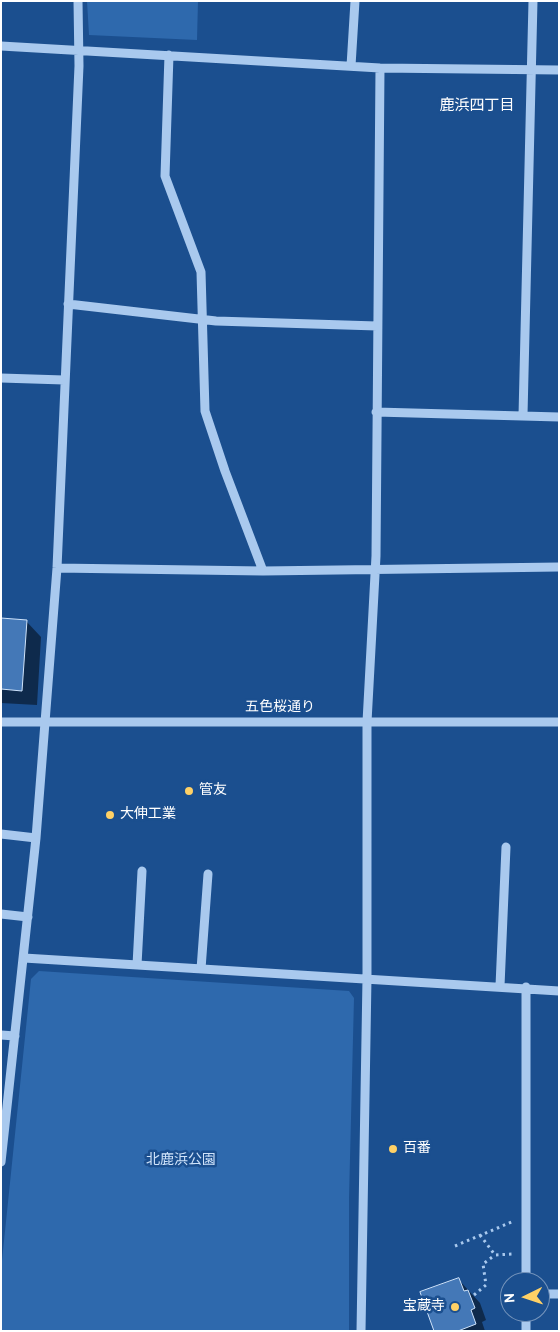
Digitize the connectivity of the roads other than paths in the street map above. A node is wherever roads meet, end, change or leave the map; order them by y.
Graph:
1 (78, 1) edge
2 (355, 1) edge
3 (533, 1) edge
4 (1, 46) edge
5 (80, 50) junction
6 (169, 55) junction
7 (351, 66) junction
8 (380, 68) junction
9 (531, 69) junction
10 (559, 70) edge
11 (68, 304) junction
12 (203, 319) junction
13 (377, 326) junction
14 (1, 378) edge
15 (64, 380) junction
16 (376, 412) junction
17 (523, 416) junction
18 (559, 417) edge
19 (559, 567) edge
20 (57, 568) junction
21 (376, 569) junction
22 (263, 571) junction
23 (1, 722) edge
24 (45, 722) junction
25 (368, 722) junction
26 (559, 722) edge
27 (1, 834) edge
28 (36, 838) junction
29 (506, 847) dead end
30 (142, 871) dead end
31 (208, 874) dead end
32 (1, 914) edge
33 (28, 917) junction
34 (24, 958) junction
35 (137, 965) junction
36 (201, 969) junction
37 (367, 978) junction
38 (500, 986) junction
39 (526, 987) junction
40 (559, 991) edge
41 (1, 1035) edge
42 (15, 1036) junction
43 (1, 1162) edge
44 (526, 1272) edge
45 (361, 1331) edge

1 - 5 street
2 - 7 street
3 - 9 street
4 - 5 street
5 - 6 street
5 - 11 street
6 - 7 street
6 - 12 street
7 - 8 street
8 - 9 street
8 - 13 street
9 - 10 street
9 - 17 street
11 - 12 street
11 - 15 street
12 - 13 street
12 - 22 street
13 - 16 street
14 - 15 street
15 - 20 street
16 - 17 street
16 - 21 street
17 - 18 street
19 - 21 street
20 - 22 street
20 - 24 street
21 - 22 street
21 - 25 street
23 - 24 street, 五色桜通り
24 - 25 street, 五色桜通り
24 - 28 street
25 - 26 street, 五色桜通り
25 - 37 street
27 - 28 street
28 - 33 street
29 - 38 street
30 - 35 street
31 - 36 street
32 - 33 street
33 - 34 street
34 - 35 street
34 - 42 street
35 - 36 street
36 - 37 street
37 - 38 street
37 - 45 street
38 - 39 street
39 - 40 street
39 - 44 street
41 - 42 street
42 - 43 street

